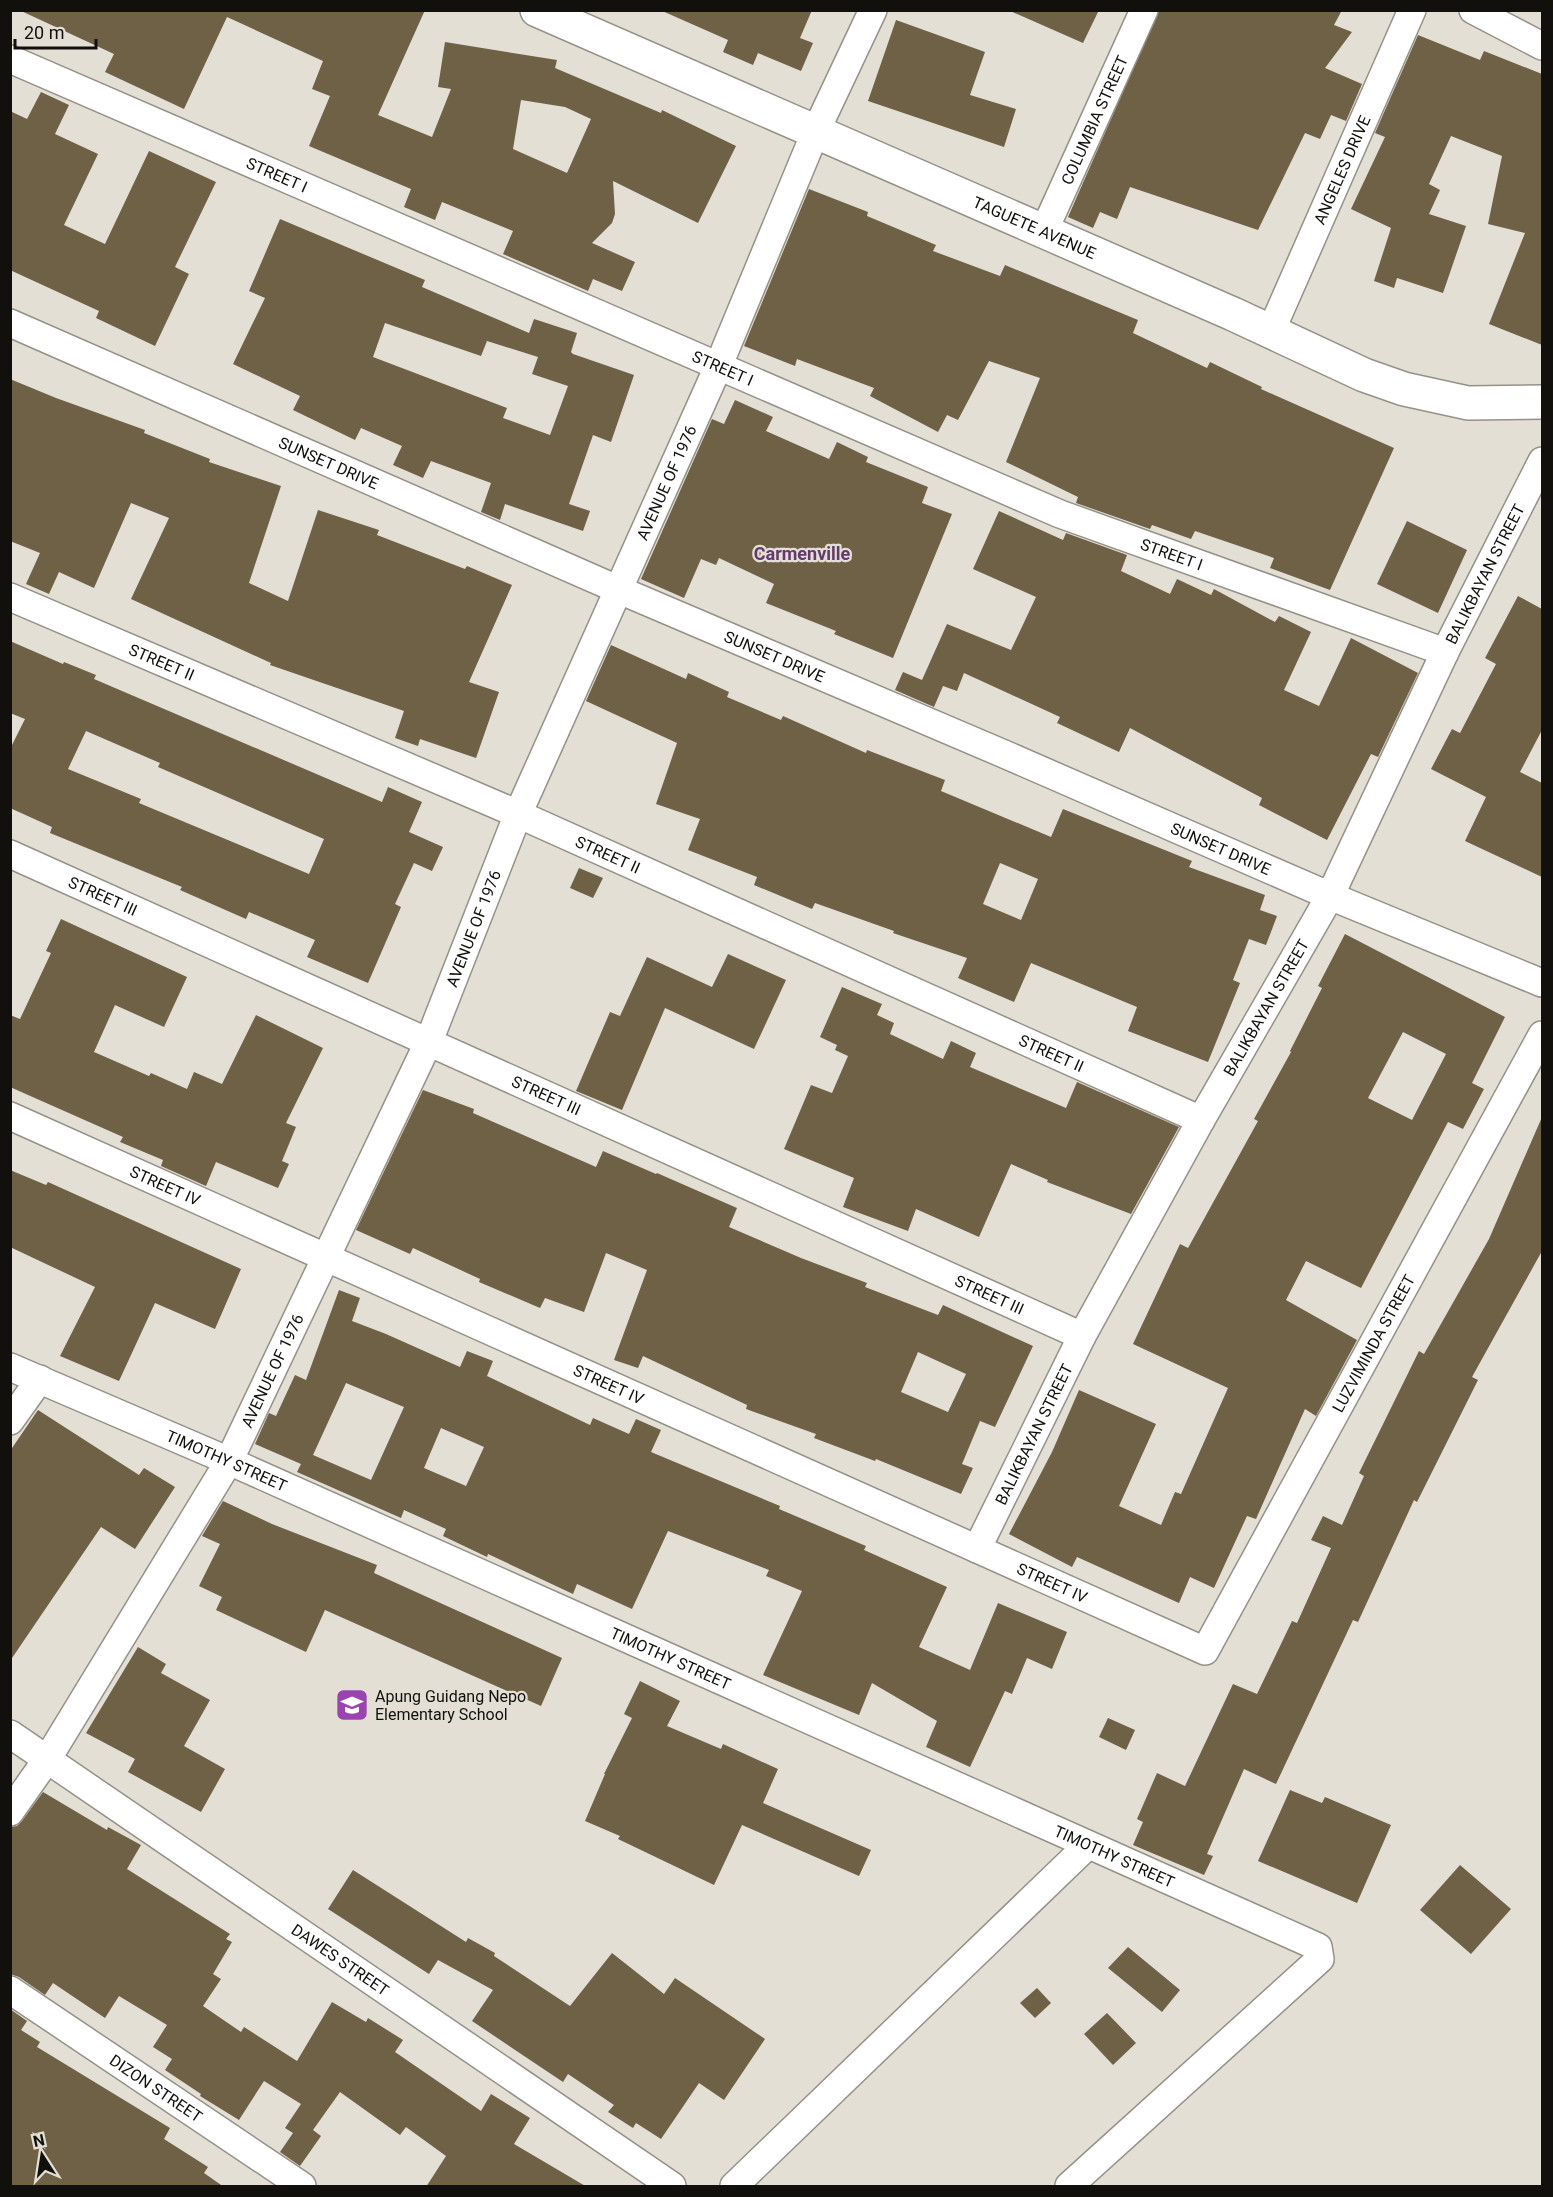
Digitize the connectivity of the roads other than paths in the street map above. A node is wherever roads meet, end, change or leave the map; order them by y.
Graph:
1 (537, 10) edge
2 (873, 10) edge
3 (1144, 10) edge
4 (1412, 10) edge
5 (1473, 10) edge
6 (1542, 46) edge
7 (10, 59) edge
8 (815, 133) junction
9 (1044, 231) junction
10 (10, 323) edge
11 (1271, 331) junction
12 (718, 366) junction
13 (1542, 402) edge
14 (1542, 460) edge
15 (617, 589) junction
16 (10, 597) edge
17 (1445, 652) junction
18 (518, 814) junction
19 (10, 854) edge
20 (1330, 896) junction
21 (1542, 983) edge
22 (1542, 1035) edge
23 (429, 1041) junction
24 (10, 1116) edge
25 (1201, 1120) junction
26 (325, 1257) junction
27 (1082, 1336) junction
28 (10, 1367) edge
29 (40, 1380) junction
30 (10, 1421) edge
31 (229, 1461) junction
32 (976, 1549) junction
33 (1205, 1651) joint
34 (10, 1734) edge
35 (48, 1758) junction
36 (10, 1812) edge
37 (1088, 1845) junction
38 (10, 1990) edge
39 (302, 2187) edge
40 (672, 2187) edge
41 (734, 2187) edge
42 (1069, 2187) edge

1 - 8 street, TAGUETE AVENUE
2 - 8 street, AVENUE OF 1976
3 - 9 street, COLUMBIA STREET
4 - 11 street, ANGELES DRIVE
5 - 6 street
7 - 12 street, STREET I
8 - 9 street, TAGUETE AVENUE
8 - 12 street, AVENUE OF 1976
9 - 11 street, TAGUETE AVENUE
10 - 15 street, SUNSET DRIVE
11 - 13 street, TAGUETE AVENUE
12 - 15 street, AVENUE OF 1976
12 - 17 street, STREET I
14 - 17 street, BALIKBAYAN STREET
15 - 18 street, AVENUE OF 1976
15 - 20 street, SUNSET DRIVE
16 - 18 street, STREET II
17 - 20 street, BALIKBAYAN STREET
18 - 23 street, AVENUE OF 1976
18 - 25 street, STREET II
19 - 23 street, STREET III
20 - 21 street, SUNSET DRIVE
20 - 25 street, BALIKBAYAN STREET
22 - 33 street, LUZVIMINDA STREET
23 - 26 street, AVENUE OF 1976
23 - 27 street, STREET III
24 - 26 street, STREET IV
25 - 27 street, BALIKBAYAN STREET
26 - 31 street, AVENUE OF 1976
26 - 32 street, STREET IV
27 - 32 street, BALIKBAYAN STREET
28 - 29 street, TIMOTHY STREET
29 - 30 street
29 - 31 street, TIMOTHY STREET
31 - 35 street, AVENUE OF 1976
31 - 37 street, TIMOTHY STREET
32 - 33 street, STREET IV
34 - 35 street, DAWES STREET
35 - 36 street, AVENUE OF 1976
35 - 40 street, DAWES STREET
37 - 41 street
37 - 42 street, TIMOTHY STREET
38 - 39 street, DIZON STREET

